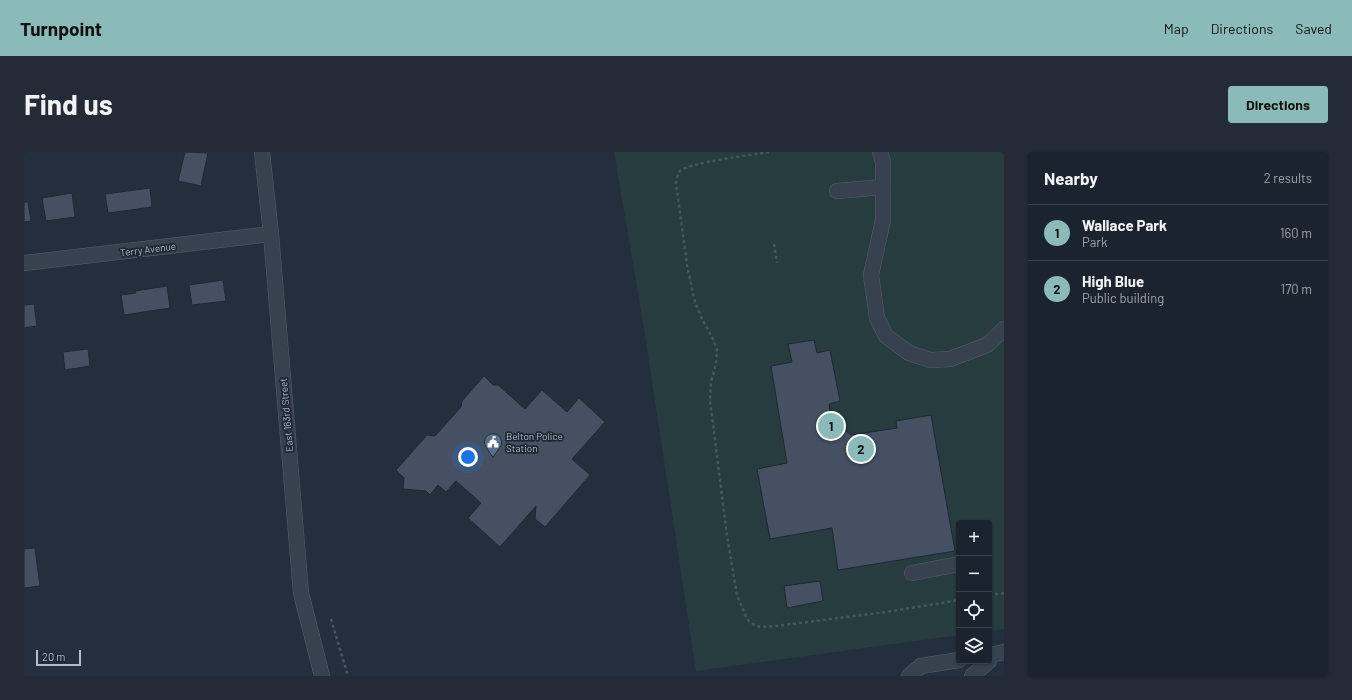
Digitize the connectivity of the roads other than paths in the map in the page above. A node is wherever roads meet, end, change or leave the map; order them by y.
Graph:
1 (262, 152) edge
2 (880, 152) edge
3 (882, 187) junction
4 (837, 191) dead end
5 (271, 234) junction
6 (24, 263) edge
7 (1004, 329) edge
8 (956, 565) edge
9 (912, 573) dead end
10 (993, 657) edge
11 (956, 660) edge
12 (322, 676) edge
13 (909, 676) edge
14 (972, 676) edge

1 - 5 street, East 163rd Street
2 - 3 street
3 - 4 street
3 - 7 street
5 - 6 street, Terry Avenue
5 - 12 street, East 163rd Street
8 - 9 street
10 - 14 street
11 - 13 street

